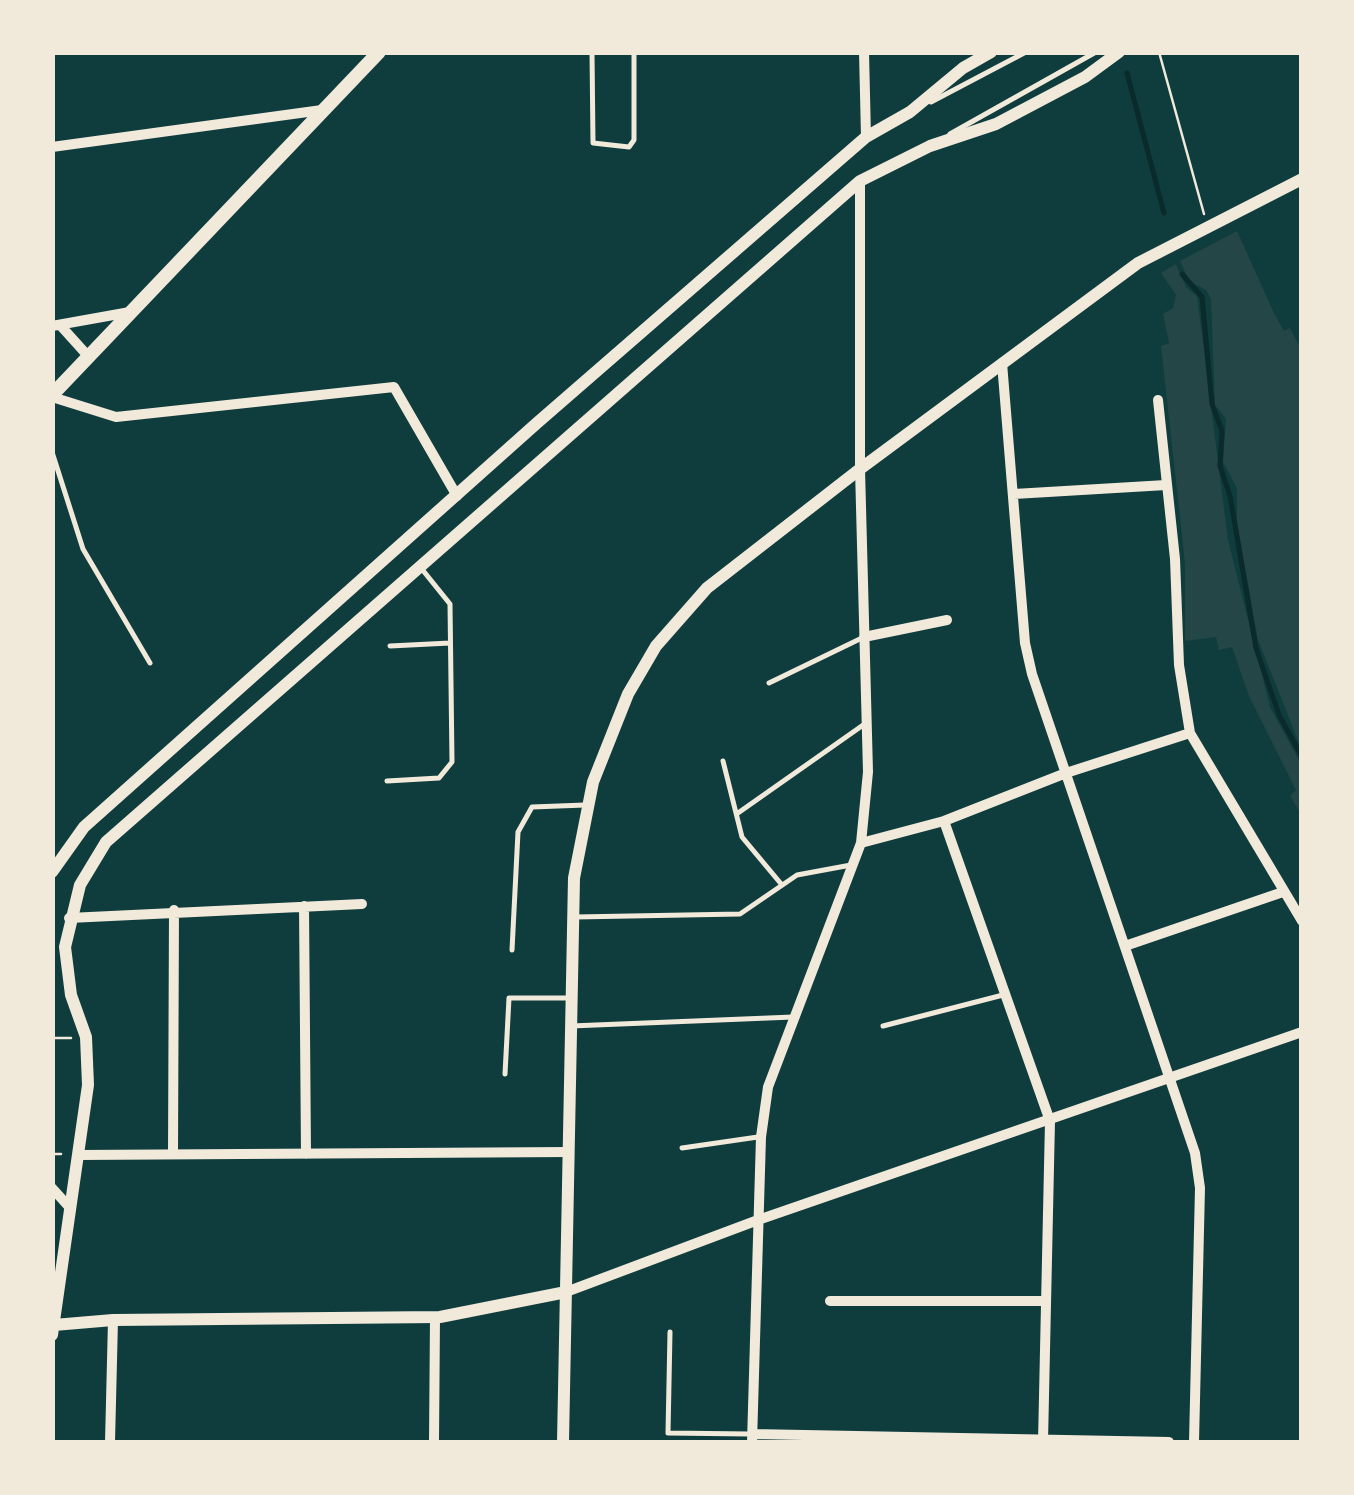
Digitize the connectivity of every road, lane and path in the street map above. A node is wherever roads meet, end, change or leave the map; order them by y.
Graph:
1 (378, 52) edge
2 (592, 52) edge
3 (634, 52) edge
4 (864, 52) edge
5 (991, 52) edge
6 (1026, 52) edge
7 (1096, 52) edge
8 (1119, 52) edge
9 (1160, 52) edge
10 (322, 110) junction
11 (910, 112) junction
12 (866, 137) junction
13 (930, 146) junction
14 (52, 147) edge
15 (1302, 179) edge
16 (860, 180) junction
17 (1207, 225) junction
18 (132, 312) junction
19 (56, 325) edge
20 (88, 356) junction
21 (1002, 363) junction
22 (52, 396) edge
23 (1158, 400) dead end
24 (52, 452) edge
25 (860, 469) junction
26 (1166, 485) junction
27 (1014, 494) junction
28 (458, 496) junction
29 (421, 568) junction
30 (947, 620) dead end
31 (864, 637) junction
32 (450, 643) junction
33 (390, 646) dead end
34 (150, 663) dead end
35 (770, 683) dead end
36 (866, 723) junction
37 (1190, 733) junction
38 (723, 761) dead end
39 (1066, 773) junction
40 (386, 781) dead end
41 (588, 804) junction
42 (738, 813) junction
43 (944, 821) junction
44 (861, 842) junction
45 (854, 864) junction
46 (52, 872) edge
47 (782, 885) junction
48 (1283, 892) junction
49 (362, 904) dead end
50 (304, 906) junction
51 (174, 910) junction
52 (574, 917) junction
53 (69, 918) junction
54 (1302, 921) edge
55 (1124, 946) junction
56 (512, 950) dead end
57 (1006, 994) junction
58 (572, 998) junction
59 (793, 1018) junction
60 (571, 1026) junction
61 (883, 1026) dead end
62 (1302, 1032) edge
63 (505, 1074) dead end
64 (1170, 1080) junction
65 (1050, 1121) junction
66 (761, 1137) junction
67 (682, 1148) dead end
68 (569, 1152) junction
69 (173, 1154) junction
70 (306, 1154) junction
71 (78, 1155) junction
72 (52, 1188) edge
73 (71, 1210) junction
74 (758, 1220) junction
75 (566, 1292) junction
76 (830, 1300) dead end
77 (1046, 1301) junction
78 (436, 1317) junction
79 (112, 1320) junction
80 (54, 1325) edge
81 (670, 1332) dead end
82 (52, 1335) edge
83 (752, 1438) edge
84 (1043, 1441) edge
85 (110, 1442) edge
86 (434, 1442) edge
87 (563, 1442) edge
88 (1170, 1442) edge
89 (1194, 1442) edge

1 - 10 main road
2 - 3 lane
4 - 12 street
5 - 11 street
6 - 11 lane
7 - 13 lane
8 - 13 street
9 - 17 path
10 - 14 street
10 - 18 main road
11 - 12 street
12 - 28 street
13 - 16 street
15 - 17 street
16 - 25 street
16 - 29 street
17 - 21 street
18 - 19 street
18 - 20 main road
19 - 20 street
20 - 22 main road
21 - 25 street
21 - 27 street
22 - 28 street
23 - 26 street
24 - 34 lane
25 - 31 street
25 - 41 street
26 - 27 street
26 - 37 street
27 - 39 street
28 - 46 street
29 - 32 lane
29 - 53 street
30 - 31 street
31 - 35 lane
31 - 36 street
32 - 33 lane
32 - 40 lane
36 - 42 lane
36 - 44 street
37 - 39 street
37 - 48 street
38 - 42 lane
39 - 43 street
39 - 55 street
41 - 52 street
41 - 56 lane
42 - 47 lane
43 - 44 street
43 - 57 street
44 - 45 street
45 - 47 lane
45 - 59 street
47 - 52 lane
48 - 54 street
48 - 55 street
49 - 50 street
50 - 51 street
50 - 70 street
51 - 53 street
51 - 69 street
52 - 58 street
53 - 71 street
55 - 64 street
57 - 61 lane
57 - 65 street
58 - 60 street
58 - 63 lane
59 - 60 lane
59 - 66 street
60 - 68 street
62 - 64 street
64 - 65 street
64 - 89 street
65 - 74 street
65 - 77 street
66 - 67 lane
66 - 74 street
68 - 70 street
68 - 75 street
69 - 70 street
69 - 71 street
71 - 73 street
72 - 73 street
73 - 80 street
74 - 75 street
74 - 83 street
75 - 78 street
75 - 87 street
76 - 77 street
77 - 84 street
78 - 79 street
78 - 86 street
79 - 80 street
79 - 85 street
80 - 82 street
81 - 83 lane
83 - 84 street
84 - 88 street

